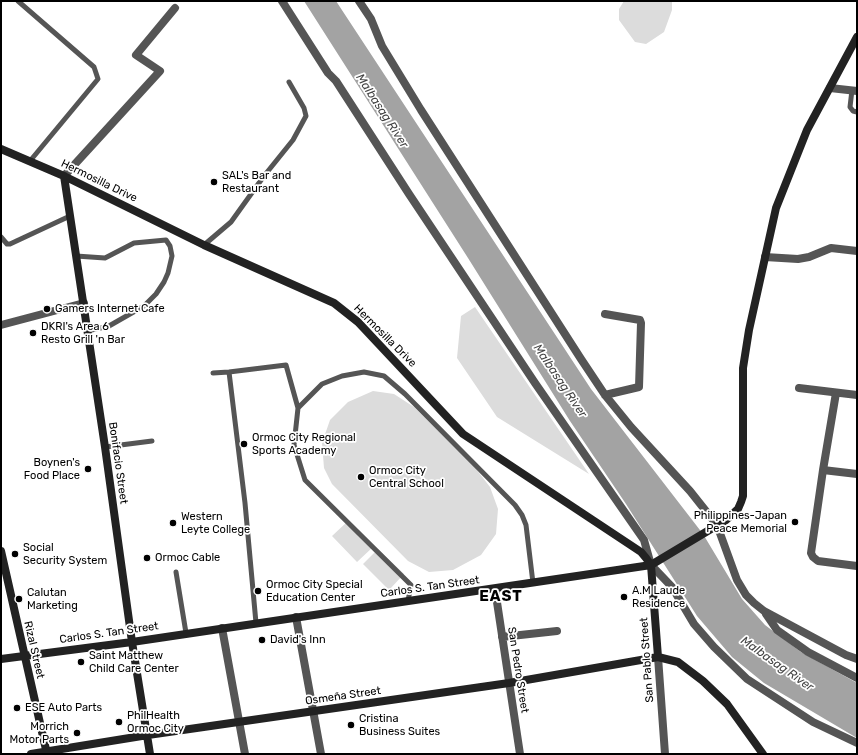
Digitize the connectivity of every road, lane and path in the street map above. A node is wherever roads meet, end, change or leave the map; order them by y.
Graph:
1 (18, 1) edge
2 (282, 1) edge
3 (359, 1) edge
4 (175, 8) dead end
5 (857, 37) edge
6 (289, 82) dead end
7 (830, 88) junction
8 (855, 90) edge
9 (857, 112) edge
10 (1, 149) edge
11 (30, 162) junction
12 (64, 176) junction
13 (70, 216) junction
14 (1, 237) edge
15 (204, 245) junction
16 (857, 251) edge
17 (76, 256) junction
18 (766, 257) junction
19 (84, 303) junction
20 (605, 314) dead end
21 (1, 325) edge
22 (86, 331) junction
23 (229, 372) junction
24 (213, 373) dead end
25 (799, 388) dead end
26 (836, 393) junction
27 (605, 395) junction
28 (857, 395) edge
29 (298, 408) junction
30 (152, 441) dead end
31 (105, 447) junction
32 (823, 470) junction
33 (857, 474) edge
34 (717, 525) junction
35 (1, 551) edge
36 (650, 565) junction
37 (857, 566) edge
38 (176, 572) dead end
39 (533, 583) junction
40 (495, 589) junction
41 (408, 601) junction
42 (764, 611) junction
43 (296, 617) junction
44 (256, 623) junction
45 (222, 628) junction
46 (557, 631) dead end
47 (186, 633) junction
48 (502, 637) junction
49 (132, 642) junction
50 (24, 656) junction
51 (658, 657) junction
52 (1, 659) edge
53 (857, 659) edge
54 (857, 678) edge
55 (509, 683) junction
56 (313, 712) junction
57 (239, 723) junction
58 (148, 735) junction
59 (857, 743) edge
60 (47, 753) edge
61 (31, 754) edge
62 (150, 754) edge
63 (245, 754) edge
64 (321, 754) edge
65 (520, 754) edge
66 (665, 754) edge
67 (763, 754) edge

1 - 11 lane
2 - 36 street
3 - 27 street
4 - 12 street
5 - 7 street, Carlos S. Tan Street
6 - 15 lane
7 - 8 street
7 - 18 street, Carlos S. Tan Street
8 - 9 lane
10 - 11 street, Hermosilla Drive
11 - 12 street, Hermosilla Drive
12 - 13 street, Bonifacio Street
12 - 15 street, Hermosilla Drive
13 - 14 lane
13 - 17 street, Bonifacio Street
15 - 36 street, Hermosilla Drive
16 - 18 street
17 - 19 street, Bonifacio Street
17 - 22 lane
18 - 34 street, Carlos S. Tan Street
19 - 21 street
19 - 22 street, Bonifacio Street
20 - 27 street
22 - 31 street, Bonifacio Street
23 - 24 lane
23 - 29 lane
23 - 44 lane
25 - 26 street
26 - 28 street
26 - 32 street
27 - 34 street
29 - 39 lane
29 - 41 lane
30 - 31 lane
31 - 49 street, Bonifacio Street
32 - 33 street
32 - 37 street
34 - 36 street, Carlos S. Tan Street
34 - 42 street
35 - 50 street, Rizal Street
36 - 39 street, Carlos S. Tan Street
36 - 51 street, San Pablo Street
36 - 59 street
38 - 47 lane
39 - 40 street, Carlos S. Tan Street
40 - 41 street, Carlos S. Tan Street
40 - 48 street, San Pedro Street
41 - 43 street, Carlos S. Tan Street
42 - 53 street
42 - 54 street
43 - 44 street, Carlos S. Tan Street
43 - 56 street
44 - 45 street, Carlos S. Tan Street
45 - 47 street, Carlos S. Tan Street
45 - 57 street
46 - 48 street
47 - 49 street, Carlos S. Tan Street
48 - 55 street, San Pedro Street
49 - 50 street, Carlos S. Tan Street
49 - 58 street, Bonifacio Street
50 - 52 street, Carlos S. Tan Street
50 - 60 street, Rizal Street
51 - 55 street, Osmeña Street
51 - 66 street, San Pablo Street
51 - 67 street
55 - 56 street, Osmeña Street
55 - 65 street, San Pedro Street
56 - 57 street, Osmeña Street
56 - 64 street
57 - 58 street, Osmeña Street
57 - 63 street
58 - 60 street, Osmeña Street
58 - 62 street, Bonifacio Street
60 - 61 street, Osmeña Street

